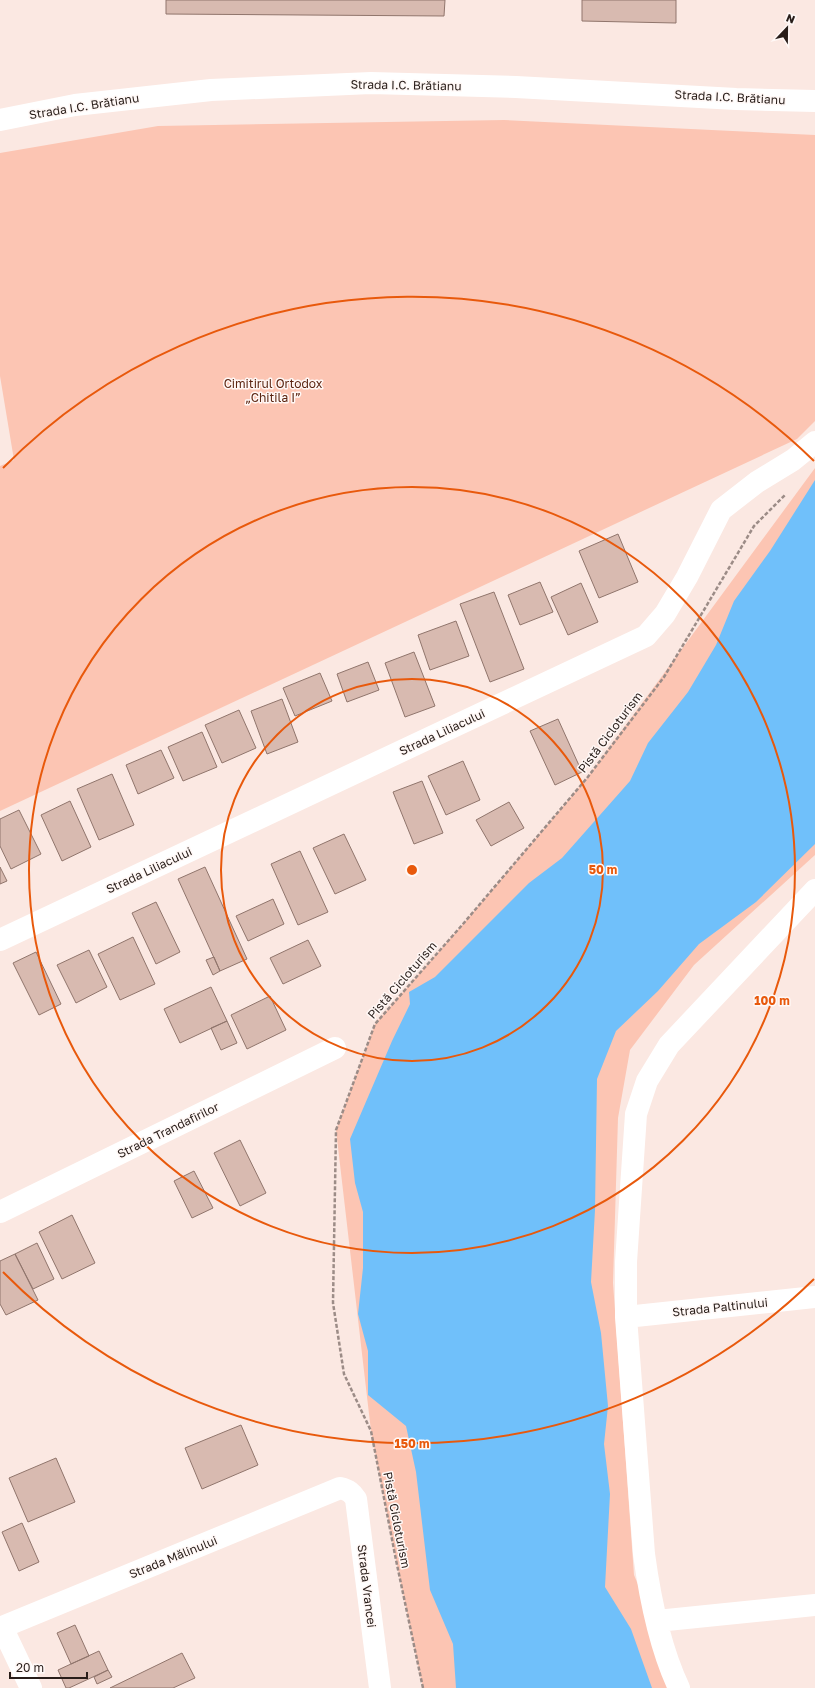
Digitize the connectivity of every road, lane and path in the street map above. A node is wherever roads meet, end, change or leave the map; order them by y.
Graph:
1 (815, 101) edge
2 (0, 120) edge
3 (815, 442) edge
4 (787, 493) dead end
5 (815, 890) edge
6 (0, 940) edge
7 (335, 1048) dead end
8 (0, 1212) edge
9 (815, 1297) edge
10 (626, 1317) junction
11 (346, 1489) joint
12 (815, 1605) edge
13 (657, 1621) junction
14 (1, 1627) edge
15 (31, 1688) edge
16 (380, 1688) edge
17 (423, 1688) edge
18 (680, 1688) edge

1 - 2 street, Strada I.C. Brătianu
3 - 6 street, Strada Liliacului
4 - 17 path, Pistă Cicloturism
5 - 10 street
7 - 8 street, Strada Trandafirilor
9 - 10 street, Strada Paltinului
10 - 13 street
11 - 14 street, Strada Mălinului
11 - 16 street, Strada Vrancei
12 - 13 street
13 - 18 street
14 - 15 street

